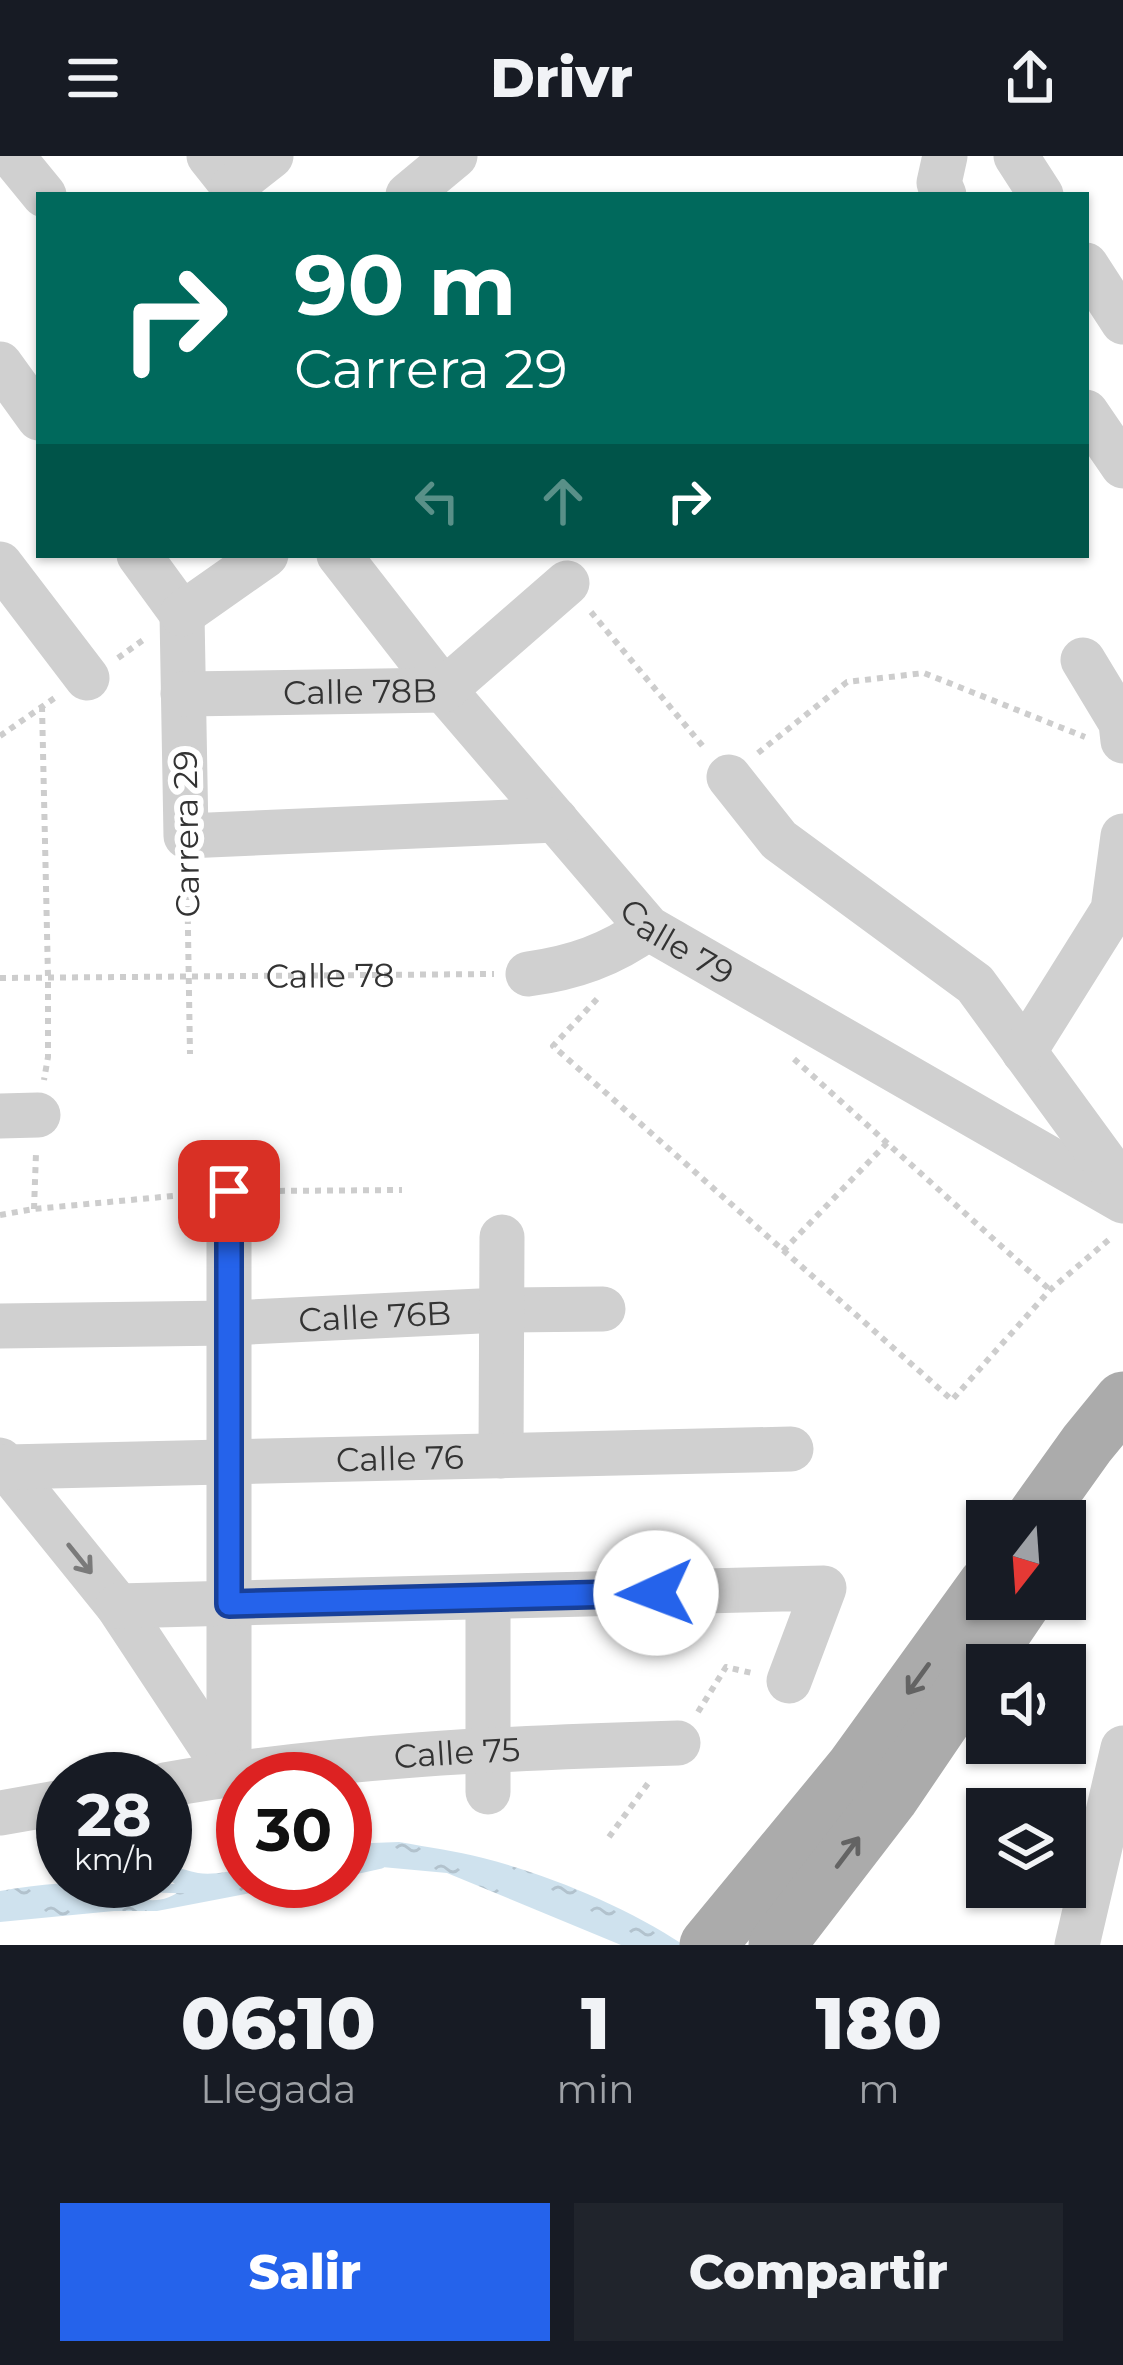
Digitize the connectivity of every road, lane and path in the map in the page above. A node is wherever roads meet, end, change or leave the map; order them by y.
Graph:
1 (12, 156) edge
2 (272, 156) edge
3 (455, 156) edge
4 (945, 156) edge
5 (1016, 156) edge
6 (227, 179) edge
7 (42, 192) edge
8 (412, 192) edge
9 (943, 192) edge
10 (1039, 192) edge
11 (1089, 270) edge
12 (1123, 322) edge
13 (0, 364) edge
14 (36, 414) edge
15 (1089, 416) edge
16 (1123, 466) edge
17 (141, 558) edge
18 (262, 558) edge
19 (341, 558) edge
20 (0, 564) edge
21 (567, 583) joint
22 (182, 614) junction
23 (1083, 660) dead end
24 (87, 679) dead end
25 (444, 690) junction
26 (183, 694) junction
27 (42, 706) dead end
28 (1030, 715) dead end
29 (1123, 741) edge
30 (729, 777) junction
31 (556, 820) junction
32 (186, 836) junction
33 (1123, 836) edge
34 (648, 928) junction
35 (527, 974) joint
36 (190, 976) junction
37 (48, 977) junction
38 (0, 978) edge
39 (597, 998) dead end
40 (781, 1047) dead end
41 (1024, 1052) junction
42 (190, 1054) dead end
43 (19, 1116) edge
44 (886, 1143) junction
45 (1123, 1187) edge
46 (402, 1190) dead end
47 (229, 1191) junction
48 (1123, 1201) edge
49 (34, 1209) junction
50 (0, 1215) edge
51 (1123, 1227) edge
52 (502, 1237) dead end
53 (783, 1251) junction
54 (1050, 1290) junction
55 (501, 1310) junction
56 (603, 1310) dead end
57 (229, 1323) junction
58 (0, 1326) edge
59 (1123, 1400) edge
60 (791, 1449) dead end
61 (501, 1456) junction
62 (1123, 1458) edge
63 (229, 1462) junction
64 (4, 1464) edge
65 (1047, 1500) edge
66 (1086, 1510) edge
67 (488, 1597) junction
68 (229, 1604) junction
69 (118, 1606) junction
70 (966, 1613) edge
71 (1011, 1620) edge
72 (726, 1667) dead end
73 (790, 1681) dead end
74 (678, 1743) junction
75 (229, 1752) edge
76 (1122, 1752) edge
77 (216, 1754) edge
78 (488, 1770) junction
79 (372, 1772) edge
80 (36, 1807) edge
81 (0, 1814) edge
82 (609, 1837) dead end
83 (741, 1934) edge
84 (1077, 1945) edge

1 - 7 street
2 - 6 street
3 - 8 street
4 - 9 street
5 - 10 street
11 - 12 street
13 - 14 street
15 - 16 street
17 - 22 street
18 - 22 street
19 - 25 street, Calle 79
20 - 24 street
21 - 25 street, Calle 78B
21 - 30 path
22 - 26 street, Carrera 29
23 - 29 street
25 - 26 street, Calle 78B
25 - 31 street, Calle 79
26 - 32 street, Carrera 29
27 - 37 path
28 - 30 path
30 - 41 street
31 - 32 street
31 - 34 street, Calle 79
32 - 36 path, Carrera 29
33 - 41 street
34 - 35 street
34 - 48 street, Calle 79
35 - 36 path, Calle 78
36 - 37 path, Calle 78
36 - 42 path, Carrera 29
37 - 38 path, Calle 78
37 - 43 path
39 - 53 path
40 - 44 path
41 - 45 street
43 - 49 path
44 - 53 path
44 - 54 path
46 - 47 path
47 - 49 path
47 - 57 street
49 - 50 path
51 - 54 path
52 - 55 street
53 - 54 path
55 - 56 street, Calle 76B
55 - 57 street, Calle 76B
55 - 61 street
57 - 58 street, Calle 76B
57 - 63 street
59 - 65 main road
60 - 61 street, Calle 76
61 - 63 street, Calle 76
62 - 66 main road
63 - 64 street, Calle 76
63 - 68 street
64 -> 69 street
67 - 68 street
67 - 73 street
67 - 78 street
68 - 69 street
68 - 75 street
69 - 77 street
70 -> 83 main road
83 -> 71 main road
72 - 74 path
74 - 78 street, Calle 75
74 - 82 path
76 - 84 street
78 - 79 street, Calle 75
80 - 81 street

